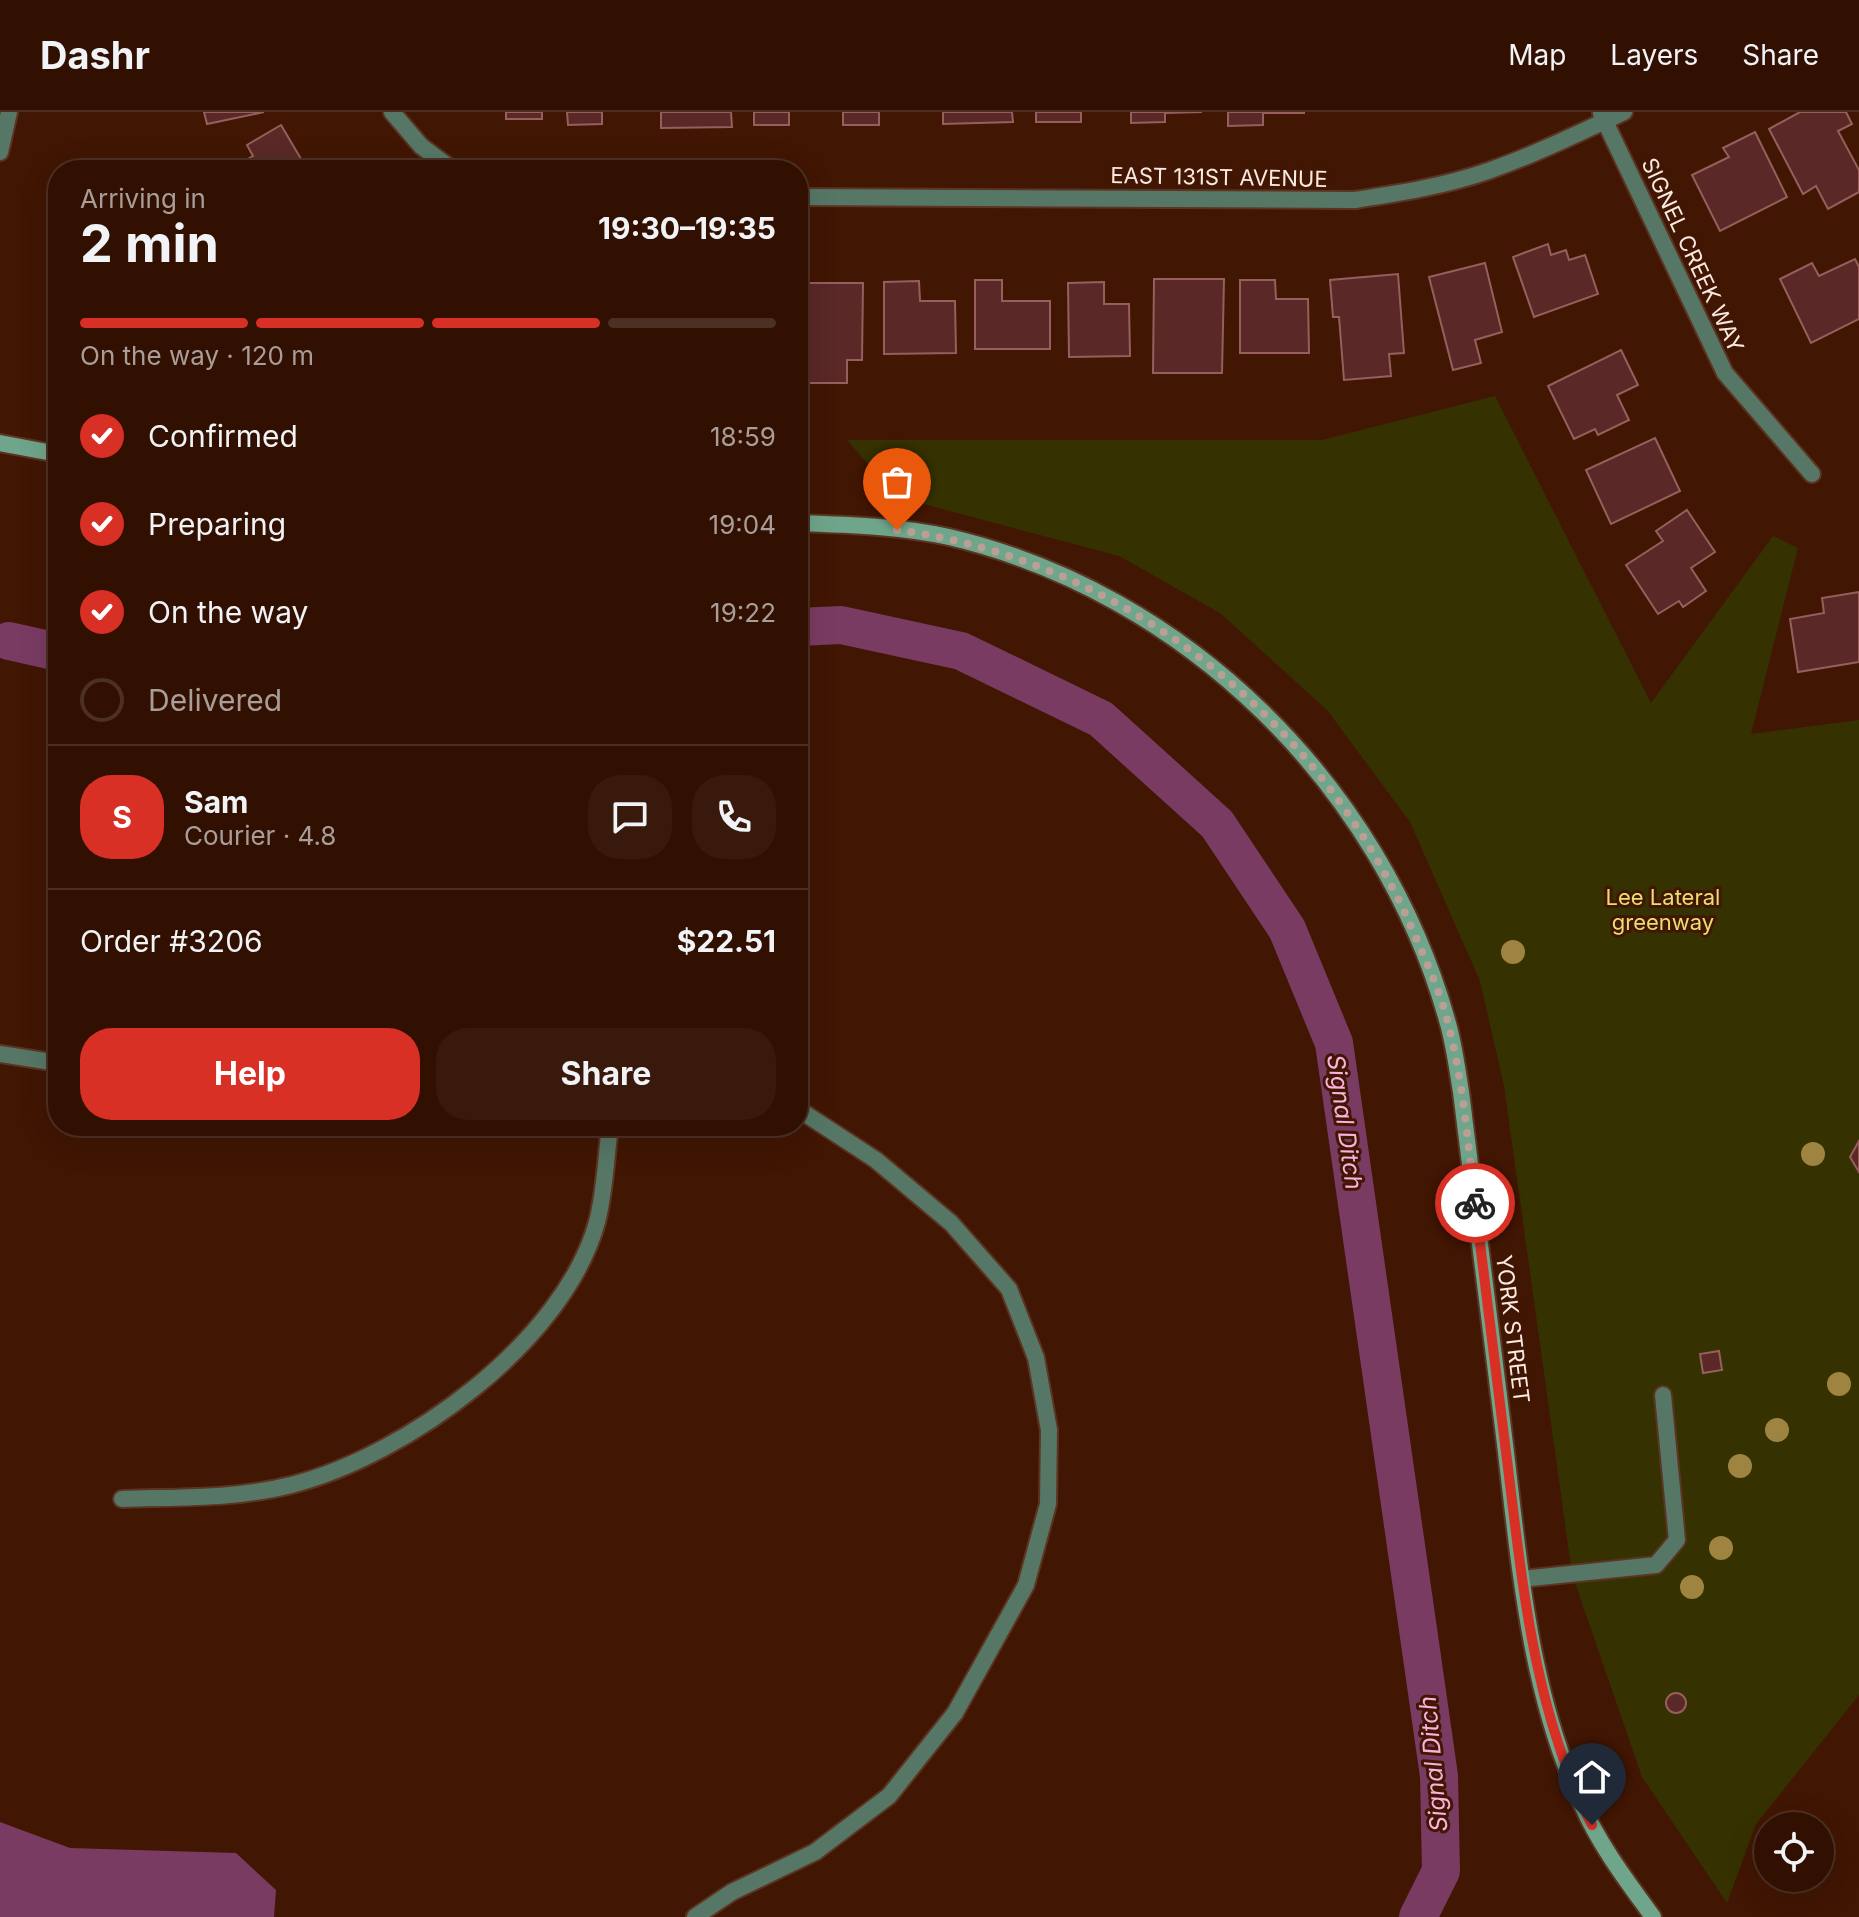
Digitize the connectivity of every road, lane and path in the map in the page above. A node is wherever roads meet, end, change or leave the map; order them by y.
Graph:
1 (9, 112) edge
2 (392, 112) edge
3 (1624, 112) edge
4 (1603, 116) edge
5 (0, 152) edge
6 (440, 160) edge
7 (808, 197) edge
8 (0, 443) edge
9 (48, 452) edge
10 (1812, 474) dead end
11 (808, 523) edge
12 (0, 1054) edge
13 (48, 1061) edge
14 (808, 1116) edge
15 (609, 1136) edge
16 (1663, 1395) dead end
17 (122, 1499) dead end
18 (1522, 1579) junction
19 (695, 1917) edge
20 (1653, 1917) edge

1 - 5 street
2 - 6 street
3 - 4 street, EAST 131ST AVENUE
4 - 7 street, EAST 131ST AVENUE
4 - 10 street, SIGNEL CREEK WAY
8 - 9 street
11 - 18 street, YORK STREET
12 - 13 street
14 - 19 street
15 - 17 street
16 - 18 street
18 - 20 street, YORK STREET

